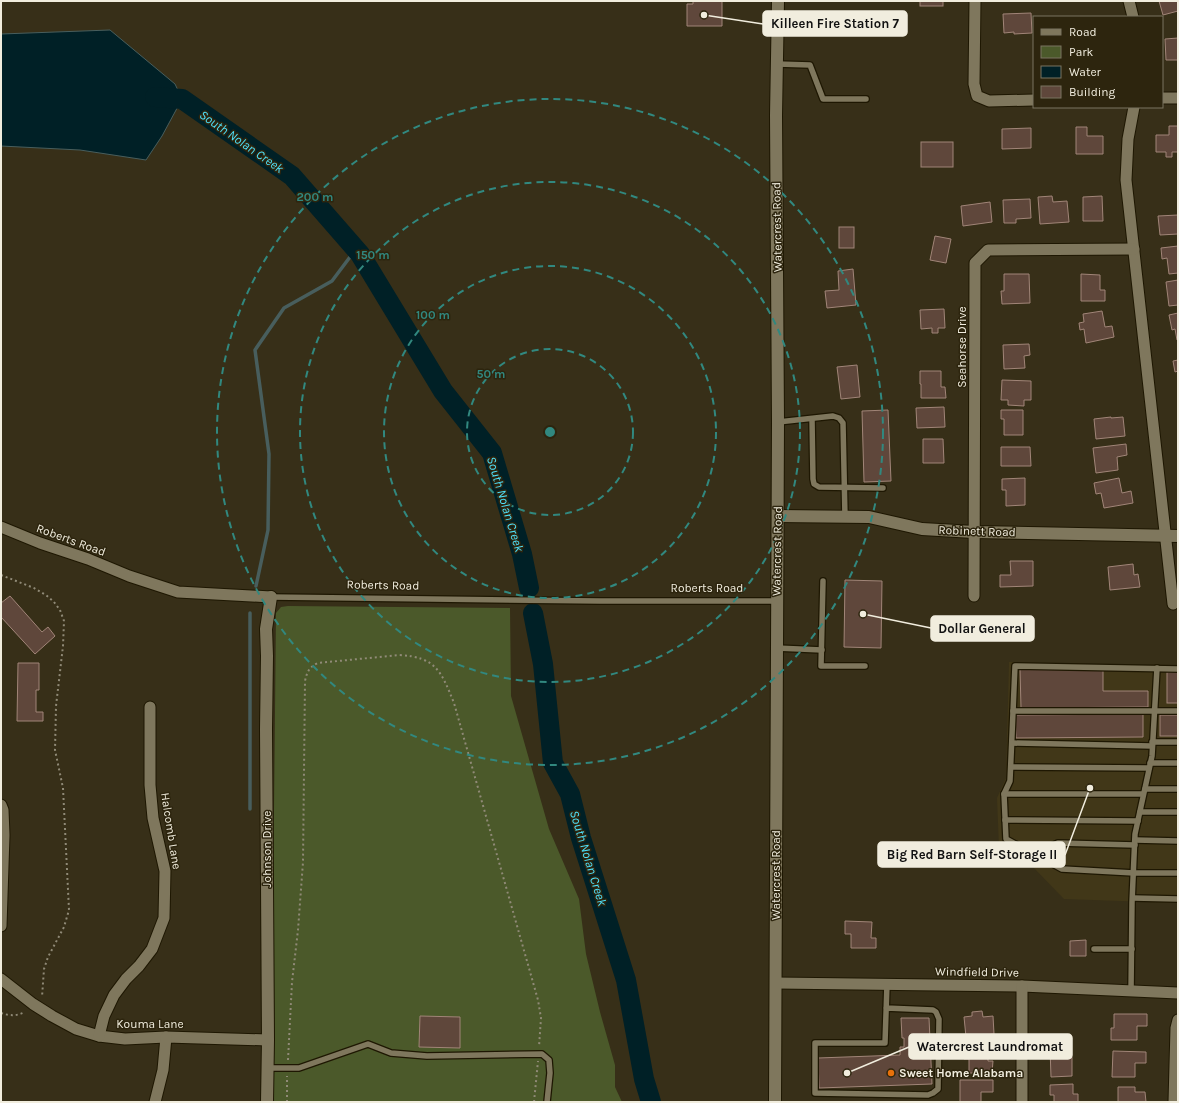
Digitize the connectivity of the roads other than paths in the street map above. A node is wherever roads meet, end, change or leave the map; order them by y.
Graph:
1 (778, 1) edge
2 (975, 1) edge
3 (1129, 1) edge
4 (1133, 16) edge
5 (777, 64) junction
6 (1163, 98) edge
7 (1178, 98) edge
8 (866, 99) dead end
9 (1033, 100) edge
10 (1134, 108) edge
11 (1134, 249) junction
12 (812, 418) junction
13 (778, 422) junction
14 (844, 487) junction
15 (883, 488) dead end
16 (778, 516) junction
17 (845, 516) junction
18 (1, 527) edge
19 (974, 532) junction
20 (1166, 536) junction
21 (1178, 536) edge
22 (823, 581) dead end
23 (974, 596) dead end
24 (271, 597) junction
25 (777, 602) junction
26 (1173, 604) dead end
27 (776, 648) junction
28 (822, 650) junction
29 (865, 666) dead end
30 (1157, 668) junction
31 (1178, 669) edge
32 (150, 707) dead end
33 (1013, 711) junction
34 (1154, 711) junction
35 (1178, 711) edge
36 (1178, 742) edge
37 (1012, 744) junction
38 (1152, 744) junction
39 (1178, 763) edge
40 (1150, 765) junction
41 (1011, 767) junction
42 (1178, 789) edge
43 (1144, 792) junction
44 (1004, 794) junction
45 (1, 805) edge
46 (1140, 812) junction
47 (1178, 812) edge
48 (1005, 820) junction
49 (1138, 821) junction
50 (1178, 841) edge
51 (1135, 843) junction
52 (1034, 854) junction
53 (1134, 873) junction
54 (1178, 873) edge
55 (1133, 898) junction
56 (1178, 899) edge
57 (1, 926) edge
58 (1094, 949) dead end
59 (1132, 949) junction
60 (1, 979) edge
61 (776, 983) junction
62 (887, 984) junction
63 (1022, 986) junction
64 (1131, 991) junction
65 (1178, 993) edge
66 (886, 1008) junction
67 (1178, 1020) edge
68 (99, 1036) junction
69 (166, 1037) junction
70 (268, 1040) junction
71 (267, 1068) junction
72 (155, 1102) edge
73 (267, 1102) edge
74 (547, 1102) edge
75 (775, 1102) edge
76 (1022, 1102) edge
77 (1174, 1102) edge

1 - 5 street, Watercrest Road
2 - 9 street
3 - 4 street
5 - 8 lane
5 - 13 street, Watercrest Road
6 - 7 street
10 - 11 street
11 - 19 street, Seahorse Drive
11 - 20 street
12 - 13 lane
12 - 14 lane
12 - 14 lane
13 - 16 street, Watercrest Road
14 - 15 lane
14 - 17 lane
16 - 17 street, Robinett Road
16 - 25 street, Watercrest Road
17 - 19 street, Robinett Road
18 - 24 street, Roberts Road
19 - 20 street, Robinett Road
19 - 23 street, Seahorse Drive
20 - 21 street, Robinett Road
20 - 26 street
22 - 28 lane
24 - 25 lane, Roberts Road
24 - 70 street, Johnson Drive
25 - 27 street, Watercrest Road
27 - 28 lane
27 - 61 street, Watercrest Road
28 - 29 lane
30 - 31 lane
30 - 33 lane
30 - 34 lane
32 - 68 street, Halcomb Lane
33 - 34 lane
33 - 37 lane
34 - 35 lane
34 - 38 lane
36 - 38 lane
37 - 38 lane
37 - 41 lane
38 - 40 lane
39 - 40 lane
40 - 41 lane
40 - 43 lane
41 - 44 lane
42 - 43 lane
43 - 44 lane
43 - 46 lane
44 - 48 lane
45 - 57 street
46 - 47 lane
46 - 49 lane
48 - 49 lane
48 - 52 lane
49 - 51 lane
50 - 51 lane
51 - 52 lane
51 - 53 lane
52 - 53 lane
53 - 54 lane
53 - 55 lane
55 - 56 lane
55 - 59 lane
58 - 59 lane
59 - 64 lane
60 - 68 street, Kouma Lane
61 - 62 street, Windfield Drive
61 - 75 street, Watercrest Road
62 - 63 street, Windfield Drive
62 - 66 lane
63 - 64 street, Windfield Drive
63 - 76 street
64 - 65 street, Windfield Drive
66 - 66 lane
67 - 77 street
68 - 69 street, Kouma Lane
69 - 70 street, Kouma Lane
69 - 72 street
70 - 71 street, Johnson Drive
71 - 73 street, Johnson Drive
71 - 74 lane

